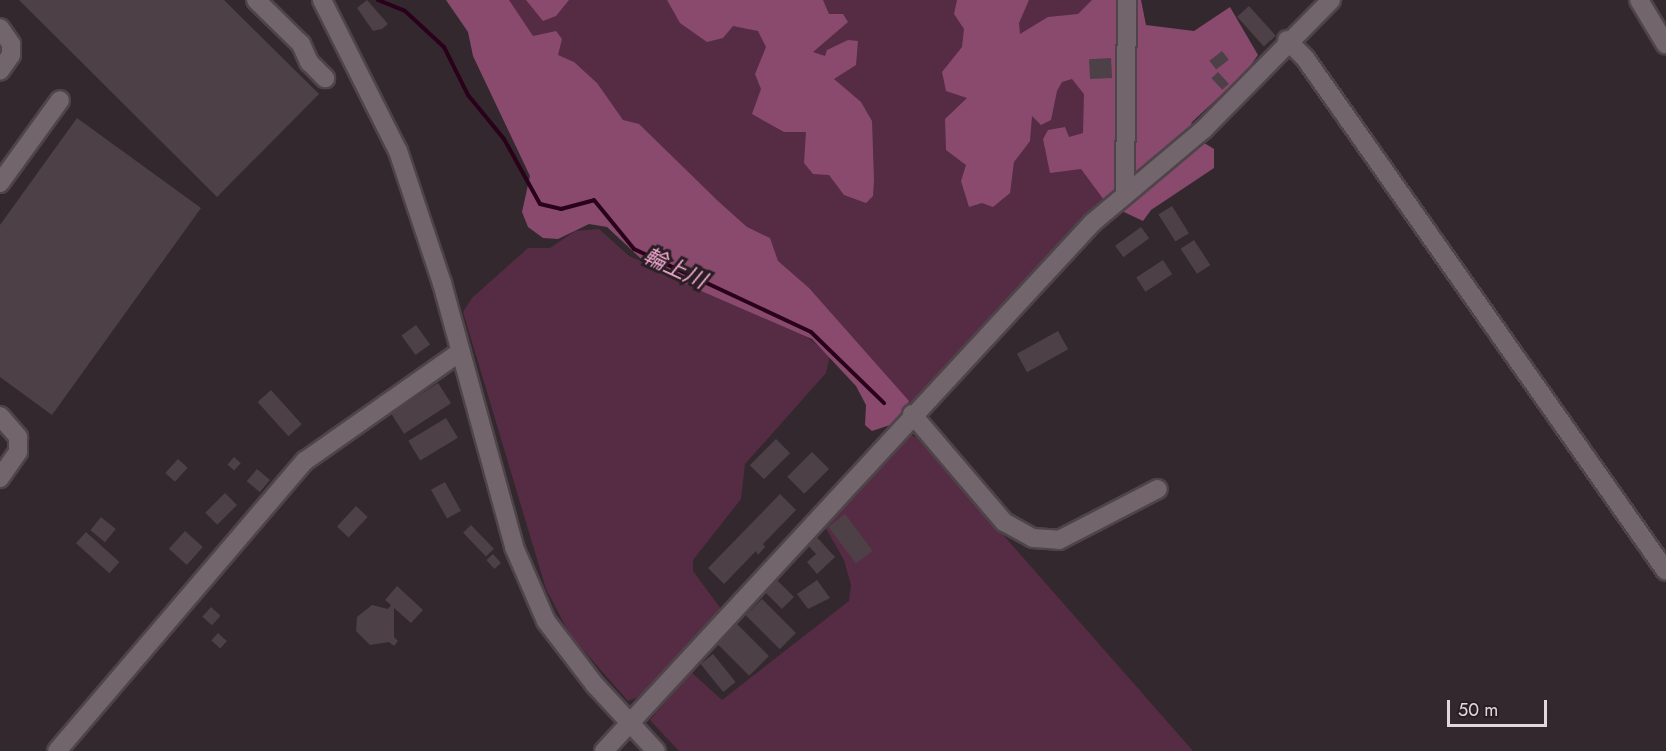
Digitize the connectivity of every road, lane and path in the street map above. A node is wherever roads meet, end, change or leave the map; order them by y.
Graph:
1 (256, 0) edge
2 (322, 0) edge
3 (1127, 0) edge
4 (1331, 0) edge
5 (1640, 0) edge
6 (0, 28) edge
7 (1287, 40) junction
8 (1666, 45) edge
9 (0, 71) edge
10 (325, 78) dead end
11 (60, 100) dead end
12 (0, 183) edge
13 (1125, 191) junction
14 (460, 352) junction
15 (912, 414) junction
16 (0, 416) edge
17 (0, 478) edge
18 (1158, 489) dead end
19 (1666, 571) edge
20 (630, 724) junction
21 (57, 751) edge
22 (604, 751) edge
23 (656, 751) edge

1 - 10 street
2 - 14 street
3 - 13 street
4 - 7 street
5 - 8 street
6 - 9 street
7 - 13 street
7 - 19 street
11 - 12 street
13 - 15 street
14 - 20 street
14 - 21 street
15 - 18 street
15 - 20 street
16 - 17 street
20 - 22 street
20 - 23 street

